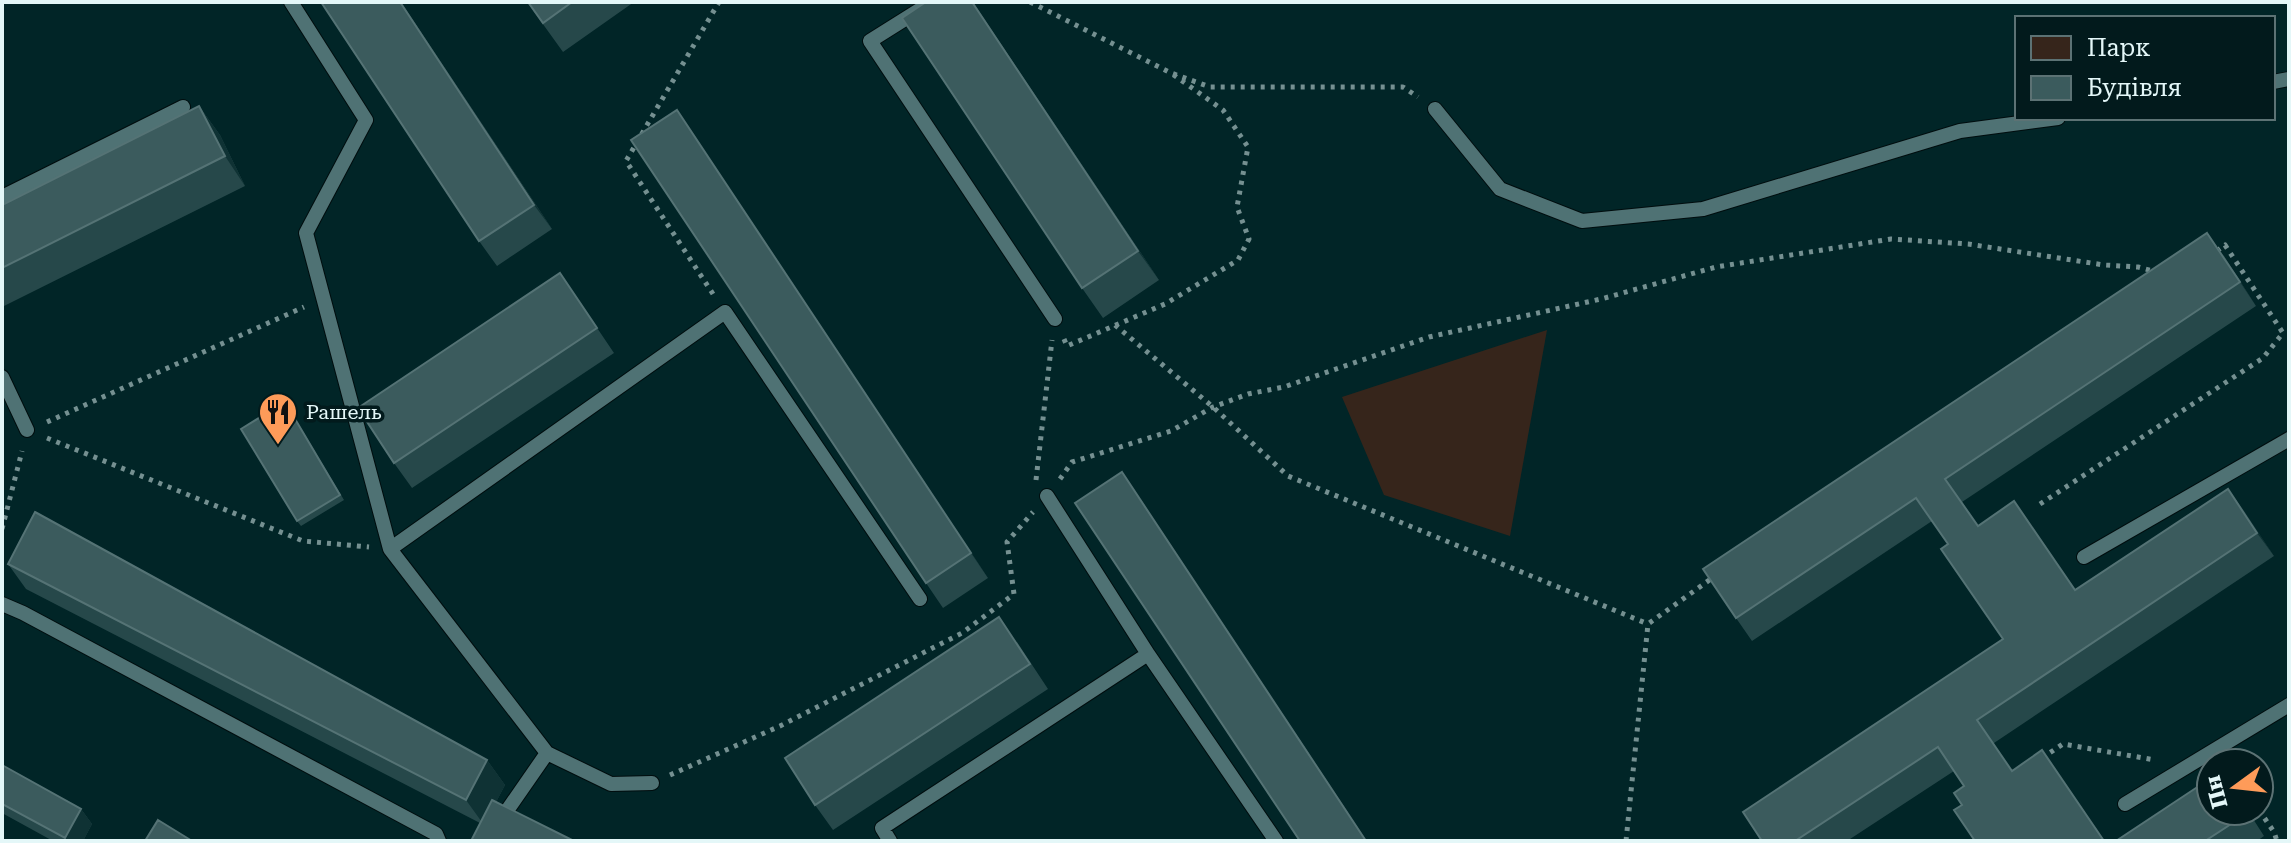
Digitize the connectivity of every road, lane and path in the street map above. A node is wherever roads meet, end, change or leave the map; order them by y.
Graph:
1 (291, 2) edge
2 (719, 2) edge
3 (932, 2) edge
4 (1030, 2) edge
5 (1171, 73) junction
6 (183, 107) dead end
7 (1435, 109) joint
8 (2043, 120) edge
9 (2, 197) edge
10 (2213, 253) edge
11 (2164, 275) edge
12 (324, 298) junction
13 (725, 312) junction
14 (1055, 319) junction
15 (1115, 325) junction
16 (2, 377) edge
17 (1213, 407) junction
18 (27, 430) junction
19 (2289, 439) edge
20 (1047, 496) junction
21 (2040, 504) dead end
22 (2, 529) edge
23 (390, 549) junction
24 (2084, 557) dead end
25 (1726, 568) edge
26 (920, 599) edge
27 (2, 604) edge
28 (1648, 624) junction
29 (1148, 654) junction
30 (2289, 705) edge
31 (547, 753) junction
32 (2039, 760) edge
33 (2188, 766) junction
34 (652, 783) joint
35 (2125, 804) dead end
36 (439, 841) edge
37 (486, 841) edge
38 (890, 841) edge
39 (1276, 841) edge
40 (1626, 841) edge

1 - 12 lane
2 - 13 path
3 - 14 lane
4 - 5 path
5 - 7 path
5 - 15 path
6 - 9 lane
7 - 8 lane
10 - 21 path
11 - 17 path
12 - 18 path
12 - 23 lane
13 - 23 lane
13 - 26 lane
14 - 15 path
14 - 20 path
15 - 17 path
16 - 18 lane
17 - 20 path
17 - 28 path
18 - 22 path
18 - 23 path
19 - 24 lane
20 - 29 lane
20 - 34 path
23 - 31 lane
25 - 28 path
27 - 36 lane
28 - 40 path
29 - 38 lane
29 - 39 lane
30 - 33 lane
31 - 34 lane
31 - 37 lane
32 - 33 path
33 - 35 lane

